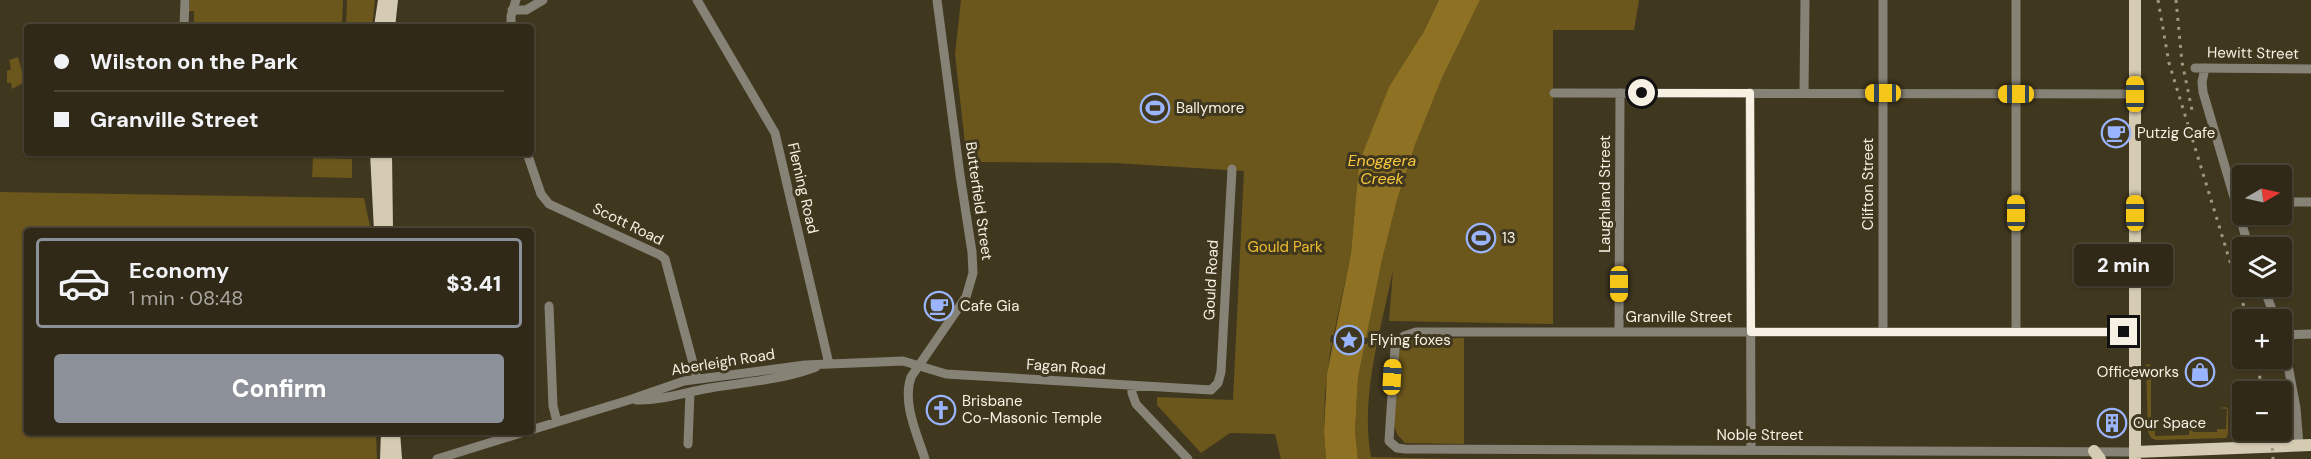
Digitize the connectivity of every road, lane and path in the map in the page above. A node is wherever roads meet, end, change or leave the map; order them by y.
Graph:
1 (185, 0) edge
2 (384, 0) edge
3 (392, 0) edge
4 (516, 0) edge
5 (543, 0) edge
6 (697, 0) edge
7 (937, 0) edge
8 (1805, 0) edge
9 (1883, 0) edge
10 (2016, 0) edge
11 (2134, 0) edge
12 (512, 10) junction
13 (184, 24) edge
14 (380, 24) edge
15 (389, 24) edge
16 (511, 24) edge
17 (2194, 68) dead end
18 (2205, 68) junction
19 (2311, 69) edge
20 (1554, 93) dead end
21 (1620, 93) junction
22 (1750, 93) junction
23 (1804, 93) junction
24 (1883, 93) junction
25 (2016, 94) junction
26 (2135, 94) junction
27 (376, 156) edge
28 (386, 156) edge
29 (528, 156) edge
30 (1232, 169) dead end
31 (2232, 180) edge
32 (2292, 202) edge
33 (2311, 202) edge
34 (380, 228) edge
35 (387, 228) edge
36 (549, 306) dead end
37 (1619, 332) junction
38 (1751, 332) junction
39 (1883, 332) junction
40 (2016, 332) junction
41 (2136, 332) junction
42 (2292, 334) edge
43 (2311, 334) edge
44 (827, 364) junction
45 (921, 365) junction
46 (2289, 369) edge
47 (697, 378) junction
48 (1132, 387) junction
49 (1211, 390) joint
50 (690, 392) junction
51 (629, 400) junction
52 (556, 422) junction
53 (534, 429) edge
54 (387, 435) edge
55 (394, 435) edge
56 (514, 435) edge
57 (1389, 441) joint
58 (688, 444) dead end
59 (2305, 445) edge
60 (1751, 450) junction
61 (2097, 455) edge
62 (2135, 456) edge
63 (386, 459) edge
64 (396, 459) edge
65 (436, 459) edge
66 (925, 459) edge
67 (1188, 459) edge

1 - 13 street
2 - 14 main road
3 - 15 main road
4 - 12 street
5 - 12 street
6 - 44 street, Fleming Road
7 - 45 street, Butterfield Street
8 - 23 street
9 - 24 street, Clifton Street
10 - 25 street
11 - 26 main road
12 - 16 street
17 - 18 street, Hewitt Street
18 - 19 street, Hewitt Street
18 - 31 street
20 - 21 street
21 - 22 street
21 - 37 street, Laughland Street
22 - 23 street
22 - 38 street
23 - 24 street
24 - 25 street
24 - 39 street, Clifton Street
25 - 26 street
25 - 40 street
26 - 41 main road
27 - 34 main road
28 - 35 main road
29 - 47 street, Scott Road
30 - 49 street, Gould Road
32 - 33 street
36 - 52 street
37 - 38 street, Granville Street
37 - 57 street, Granville Street
38 - 39 street, Granville Street
38 - 60 street
39 - 40 street, Granville Street
40 - 41 street, Granville Street
41 - 62 main road
42 - 43 street
44 - 45 street, Aberleigh Road
44 - 47 street, Aberleigh Road
44 - 50 street, Aberleigh Road
45 - 48 street, Fagan Road
45 - 66 street, Butterfield Street
46 - 59 street
47 - 51 street, Aberleigh Road
48 - 49 street, Fagan Road
48 - 67 street
50 - 51 street, Aberleigh Road
50 - 58 street
51 - 52 street, Aberleigh Road
52 - 53 street, Aberleigh Road
54 - 63 main road
55 - 64 main road
56 - 65 street
57 - 60 street, Noble Street
59 - 62 main road
60 - 61 street, Noble Street
61 - 62 street, Noble Street

